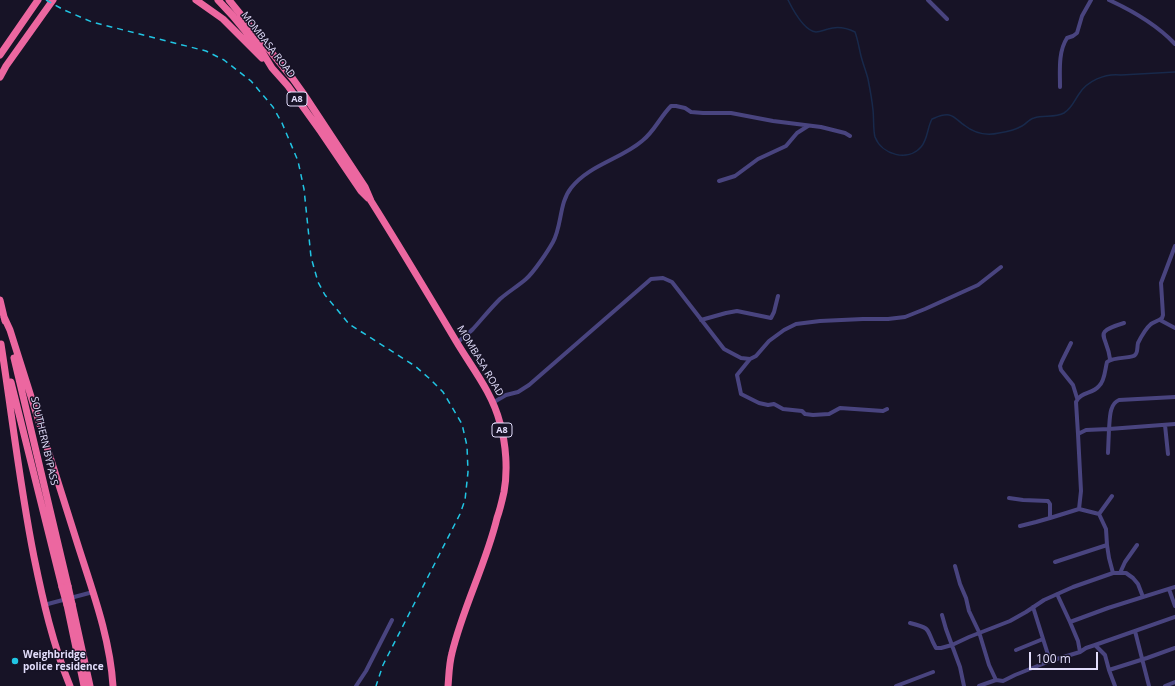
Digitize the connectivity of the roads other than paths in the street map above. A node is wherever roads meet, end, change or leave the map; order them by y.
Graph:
1 (38, 0) edge
2 (53, 0) edge
3 (196, 0) edge
4 (218, 0) edge
5 (229, 0) edge
6 (928, 0) edge
7 (1091, 0) edge
8 (1109, 0) edge
9 (947, 19) dead end
10 (1175, 44) edge
11 (0, 55) edge
12 (272, 68) junction
13 (0, 77) edge
14 (1060, 87) dead end
15 (808, 126) junction
16 (850, 136) dead end
17 (719, 181) dead end
18 (371, 201) junction
19 (1175, 246) edge
20 (1001, 267) dead end
21 (778, 296) dead end
22 (0, 300) edge
23 (4, 317) junction
24 (701, 320) junction
25 (1160, 320) junction
26 (1124, 323) dead end
27 (1175, 328) edge
28 (1, 341) edge
29 (457, 343) junction
30 (1071, 343) dead end
31 (750, 359) junction
32 (1110, 360) junction
33 (1175, 397) edge
34 (1078, 398) junction
35 (494, 402) junction
36 (886, 409) dead end
37 (1175, 424) edge
38 (1165, 425) junction
39 (1109, 429) junction
40 (1078, 434) junction
41 (1108, 453) dead end
42 (1168, 454) dead end
43 (1112, 496) dead end
44 (1009, 498) dead end
45 (1079, 509) junction
46 (1099, 514) junction
47 (1050, 518) junction
48 (1020, 526) dead end
49 (1107, 545) junction
50 (1137, 545) dead end
51 (1055, 562) dead end
52 (954, 566) dead end
53 (1113, 573) junction
54 (1120, 573) junction
55 (65, 587) junction
56 (1175, 587) edge
57 (1169, 588) junction
58 (93, 592) junction
59 (1057, 594) junction
60 (1143, 597) junction
61 (70, 604) junction
62 (44, 605) junction
63 (1175, 606) edge
64 (1033, 607) junction
65 (942, 615) dead end
66 (1175, 617) edge
67 (392, 620) dead end
68 (1070, 622) junction
69 (910, 623) dead end
70 (1135, 631) junction
71 (979, 632) junction
72 (1043, 639) junction
73 (952, 645) junction
74 (1095, 645) junction
75 (1175, 648) edge
76 (1016, 650) dead end
77 (1080, 652) junction
78 (1142, 660) junction
79 (1050, 661) junction
80 (1108, 670) junction
81 (933, 672) dead end
82 (996, 680) junction
83 (1003, 681) junction
84 (1175, 682) edge
85 (70, 686) edge
86 (84, 686) edge
87 (90, 686) edge
88 (113, 686) edge
89 (356, 686) edge
90 (448, 686) edge
91 (896, 686) edge
92 (964, 686) edge
93 (979, 686) edge
94 (1005, 686) edge
95 (1115, 686) edge
96 (1149, 686) edge
97 (1164, 686) edge

1 - 11 highway
2 - 13 highway
3 - 12 highway
4 - 12 highway, MOMBASA ROAD / A8
5 - 18 highway, MOMBASA ROAD / A8
6 - 9 street
7 - 14 street
8 - 10 street
12 - 18 highway, MOMBASA ROAD / A8
15 - 16 street
15 - 17 street
15 - 29 street
18 - 29 highway, MOMBASA ROAD / A8
19 - 25 street
20 - 31 street
21 - 24 street
22 - 23 highway, SOUTHERN BYPASS
23 - 55 highway, SOUTHERN BYPASS
23 - 58 highway
24 - 31 street
24 - 35 street
25 - 27 street
25 - 32 street
26 - 32 street
28 - 55 highway, SOUTHERN BYPASS
28 - 62 highway
29 - 35 highway, MOMBASA ROAD / A8
30 - 34 street
31 - 36 street
32 - 34 street
33 - 39 street
34 - 40 street
35 - 90 highway, MOMBASA ROAD / A8
37 - 38 street
38 - 39 street
38 - 42 street
39 - 40 street
39 - 41 street
40 - 45 street
43 - 46 street
44 - 47 street
45 - 46 street
45 - 47 street
46 - 49 street
47 - 48 street
49 - 51 street
49 - 53 street
50 - 54 street
52 - 71 street
53 - 54 street
53 - 59 street
54 - 60 street
55 - 61 highway, bridge
56 - 57 street
57 - 60 street
57 - 63 street
58 - 62 street
58 - 88 highway
59 - 64 street
59 - 68 street
60 - 68 street
61 - 86 highway
61 - 87 highway
62 - 85 highway
64 - 71 street
64 - 72 street
65 - 73 street
66 - 70 street
67 - 89 street
68 - 77 street
69 - 73 street
70 - 74 street
70 - 78 street
71 - 73 street
71 - 82 street
72 - 76 street
72 - 79 street
73 - 92 street
74 - 77 street
74 - 80 street
75 - 78 street
77 - 79 street
78 - 80 street
78 - 96 street
79 - 83 street
80 - 95 street
81 - 91 street
82 - 83 street
82 - 93 street
83 - 94 street
84 - 97 street

